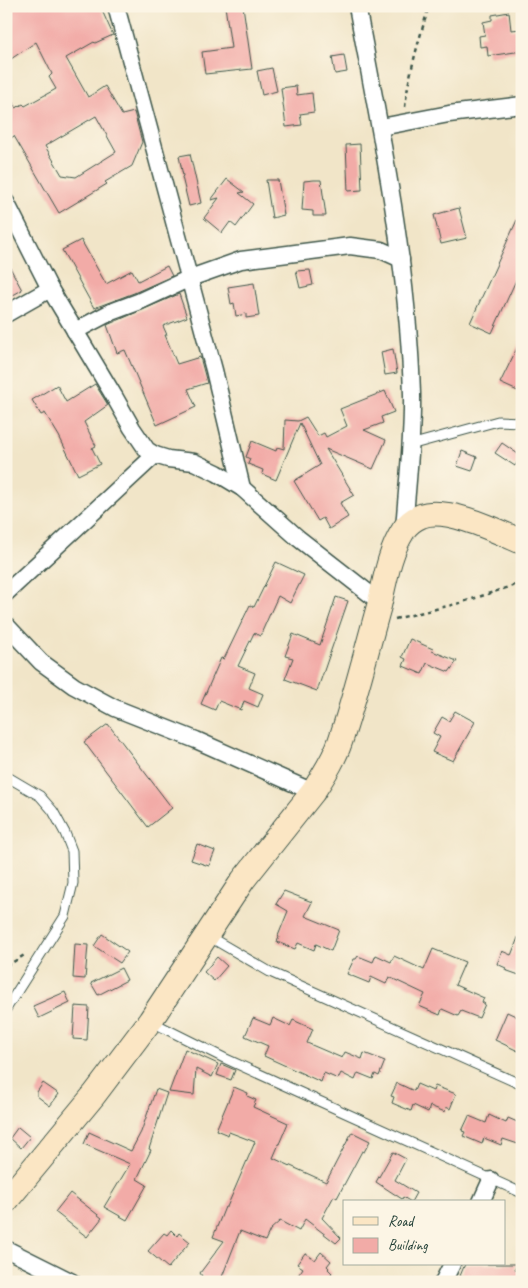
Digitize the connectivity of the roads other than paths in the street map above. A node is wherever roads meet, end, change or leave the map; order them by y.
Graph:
1 (116, 6) edge
2 (357, 6) edge
3 (522, 106) edge
4 (381, 127) junction
5 (6, 202) edge
6 (400, 260) junction
7 (190, 278) junction
8 (50, 289) junction
9 (6, 314) edge
10 (75, 331) junction
11 (522, 422) edge
12 (410, 444) junction
13 (155, 455) junction
14 (242, 488) junction
15 (404, 530) junction
16 (522, 542) edge
17 (6, 593) edge
18 (377, 613) junction
19 (6, 625) edge
20 (6, 776) edge
21 (313, 792) junction
22 (206, 935) junction
23 (6, 1009) edge
24 (150, 1021) junction
25 (522, 1085) edge
26 (491, 1180) junction
27 (522, 1194) edge
28 (482, 1200) edge
29 (6, 1201) edge
30 (6, 1249) edge
31 (451, 1266) edge
32 (72, 1282) edge
33 (443, 1282) edge

1 - 7 street
2 - 4 street
3 - 4 street
4 - 6 street
5 - 8 street
6 - 7 street
6 - 12 street
7 - 10 street
7 - 14 street
8 - 9 street
8 - 10 street
10 - 13 street
11 - 12 lane
12 - 15 street
13 - 14 street
13 - 17 street
14 - 18 street
15 - 16 street
15 - 18 street
18 - 21 street
19 - 21 street
20 - 23 lane
21 - 22 street
22 - 24 street
22 - 25 lane
24 - 26 lane
24 - 29 street
26 - 27 lane
26 - 28 street
30 - 32 street
31 - 33 street

